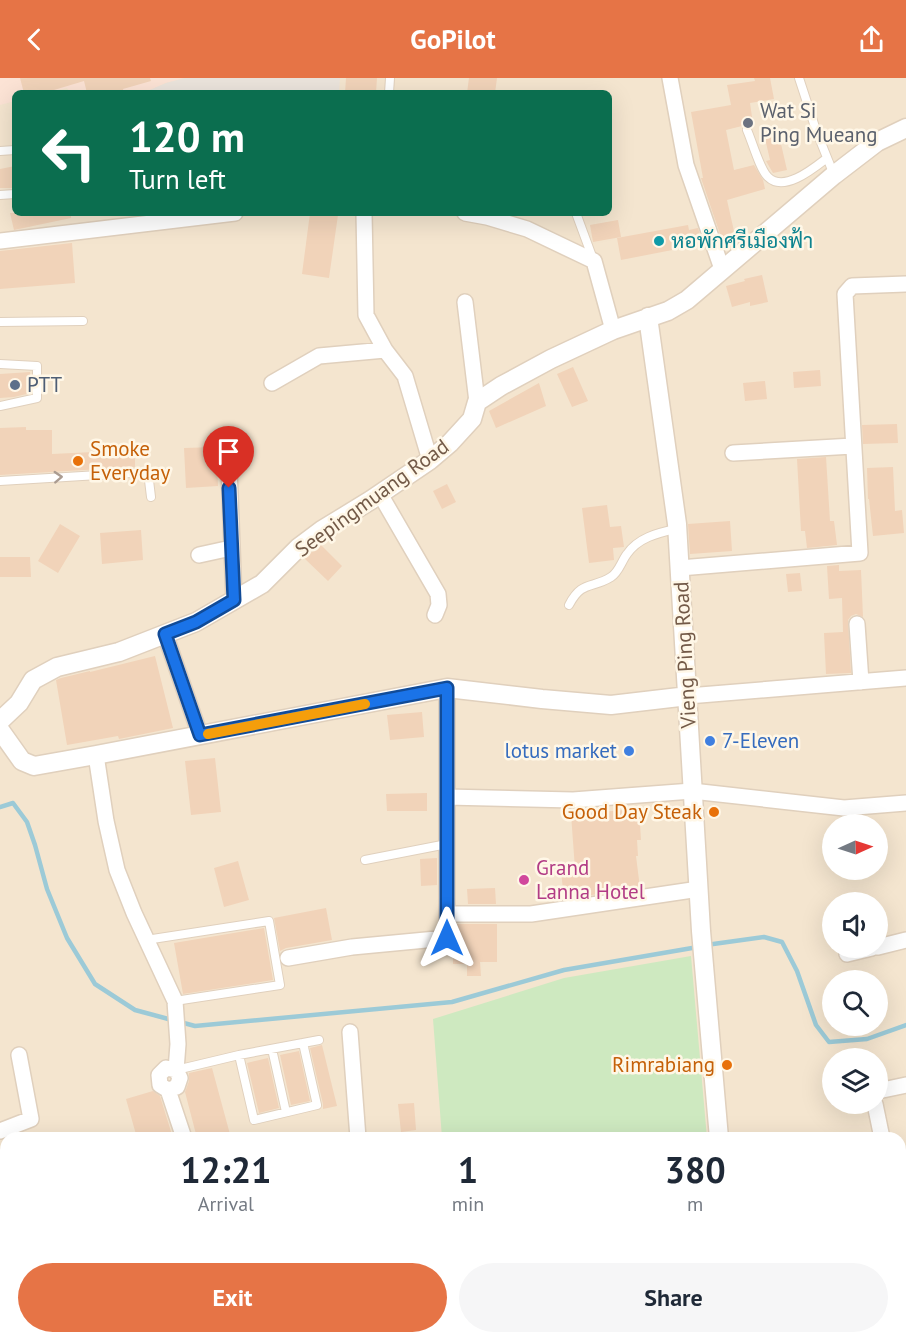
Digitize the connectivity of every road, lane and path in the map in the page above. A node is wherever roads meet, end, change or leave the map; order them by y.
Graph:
1 (670, 78) edge
2 (799, 78) edge
3 (906, 129) edge
4 (747, 130) dead end
5 (830, 167) junction
6 (210, 216) edge
7 (364, 216) edge
8 (482, 216) edge
9 (577, 216) edge
10 (0, 241) edge
11 (594, 261) junction
12 (722, 269) junction
13 (906, 284) edge
14 (465, 302) dead end
15 (648, 317) junction
16 (83, 321) dead end
17 (0, 322) edge
18 (613, 330) junction
19 (385, 350) junction
20 (0, 364) edge
21 (272, 383) dead end
22 (477, 402) junction
23 (0, 406) edge
24 (853, 446) junction
25 (733, 453) dead end
26 (430, 460) junction
27 (229, 467) dead end
28 (0, 481) edge
29 (380, 494) junction
30 (151, 497) dead end
31 (677, 529) junction
32 (231, 548) junction
33 (199, 555) dead end
34 (680, 568) junction
35 (234, 600) junction
36 (569, 604) dead end
37 (435, 615) dead end
38 (857, 624) dead end
39 (165, 634) junction
40 (906, 678) edge
41 (861, 682) junction
42 (447, 688) junction
43 (688, 696) junction
44 (0, 721) edge
45 (0, 730) edge
46 (200, 735) junction
47 (96, 755) junction
48 (692, 790) junction
49 (447, 797) junction
50 (906, 803) edge
51 (447, 844) junction
52 (365, 860) dead end
53 (699, 889) junction
54 (447, 914) junction
55 (146, 940) junction
56 (906, 940) edge
57 (888, 944) edge
58 (288, 958) dead end
59 (175, 1004) junction
60 (350, 1032) dead end
61 (319, 1040) dead end
62 (303, 1043) junction
63 (272, 1049) junction
64 (19, 1055) dead end
65 (239, 1055) junction
66 (176, 1070) junction
67 (906, 1085) edge
68 (888, 1089) edge
69 (286, 1112) junction
70 (877, 1114) edge
71 (0, 1131) edge
72 (181, 1132) edge
73 (358, 1132) edge
74 (718, 1132) edge
75 (881, 1132) edge

1 - 12 street
2 - 5 lane
3 - 5 street, Seepingmuang Road
4 - 5 lane
5 - 12 street, Seepingmuang Road
6 - 10 street
7 - 19 street
8 - 11 street
9 - 11 lane
11 - 18 street
12 - 15 street, Seepingmuang Road
13 - 24 street
14 - 22 street
15 - 18 street, Seepingmuang Road
15 - 31 street, Vieng Ping Road
16 - 17 lane
18 - 22 street, Seepingmuang Road
19 - 21 street
19 - 26 street
20 - 23 lane
22 - 26 street, Seepingmuang Road
24 - 25 street
24 - 34 street
26 - 29 street, Seepingmuang Road
27 - 32 street
28 -> 30 lane
29 - 35 street, Seepingmuang Road
29 - 37 street
31 - 34 street, Vieng Ping Road
31 - 36 lane
32 - 33 street
32 - 35 street
34 - 43 street, Vieng Ping Road
35 - 39 street, Seepingmuang Road
38 - 41 street
39 - 44 street, Seepingmuang Road
39 - 46 street
40 - 41 street
41 - 43 street
42 - 43 street
42 - 46 street
42 - 49 street
43 - 48 street, Vieng Ping Road
45 - 47 street
46 - 47 street
47 - 55 street
48 - 49 street
48 - 50 street
48 - 53 street, Vieng Ping Road
49 - 51 street
51 - 52 lane
51 - 54 street
53 - 54 street
53 - 74 street, Vieng Ping Road
54 - 58 street
55 - 59 street
55 - 59 lane
56 - 57 street
59 - 66 street
60 - 73 street
61 - 62 lane
62 - 63 lane
62 - 69 lane
63 - 65 lane
63 - 69 lane
64 - 71 street
65 - 66 lane
65 - 69 lane
66 - 72 street
67 - 68 street
70 - 75 street

